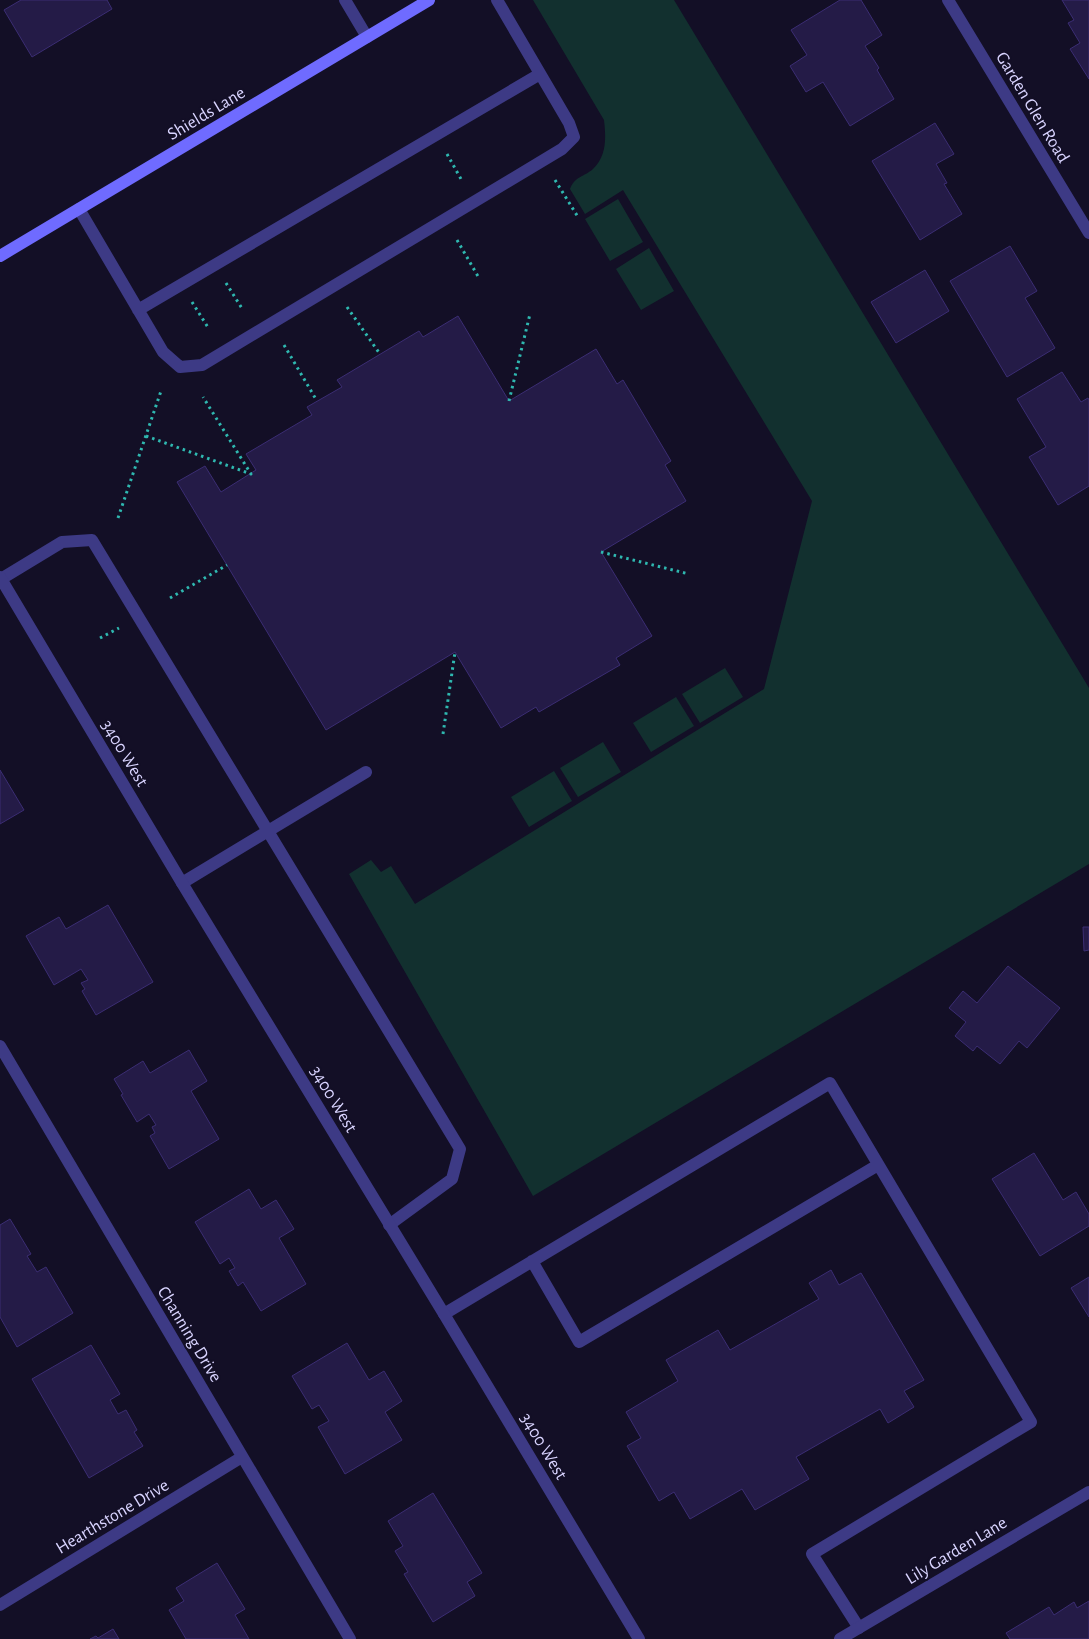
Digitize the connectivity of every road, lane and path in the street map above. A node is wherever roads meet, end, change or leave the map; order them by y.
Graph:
1 (345, 0) edge
2 (429, 0) edge
3 (497, 0) edge
4 (948, 0) edge
5 (367, 37) junction
6 (540, 74) junction
7 (436, 135) junction
8 (462, 179) dead end
9 (555, 180) dead end
10 (78, 209) junction
11 (578, 217) dead end
12 (1089, 232) edge
13 (457, 240) dead end
14 (0, 256) edge
15 (215, 265) junction
16 (479, 278) dead end
17 (181, 285) junction
18 (347, 307) dead end
19 (138, 310) junction
20 (243, 310) dead end
21 (530, 314) dead end
22 (209, 329) dead end
23 (284, 345) dead end
24 (380, 354) dead end
25 (161, 391) dead end
26 (203, 397) dead end
27 (317, 401) dead end
28 (509, 401) dead end
29 (146, 436) junction
30 (118, 518) dead end
31 (601, 552) dead end
32 (227, 565) dead end
33 (689, 574) dead end
34 (0, 578) edge
35 (170, 598) dead end
36 (122, 626) dead end
37 (100, 638) dead end
38 (456, 652) dead end
39 (443, 734) dead end
40 (366, 772) dead end
41 (268, 832) junction
42 (182, 883) junction
43 (0, 1046) edge
44 (878, 1165) junction
45 (390, 1225) junction
46 (532, 1261) junction
47 (444, 1314) junction
48 (242, 1457) junction
49 (1089, 1492) edge
50 (0, 1605) edge
51 (859, 1628) junction
52 (350, 1639) edge
53 (639, 1639) edge
54 (840, 1639) edge

1 - 5 street
2 - 5 main road, Shields Lane
3 - 6 street
4 - 12 street, Garden Glen Road
5 - 10 main road, Shields Lane
6 - 7 street
6 - 19 street
7 - 8 path
7 - 15 street
9 - 11 path
10 - 14 main road, Shields Lane
10 - 19 street
13 - 16 path
15 - 17 street
15 - 20 path
17 - 19 street
17 - 22 path
18 - 24 path
21 - 28 path
23 - 27 path
25 - 29 path
26 - 29 path
29 - 30 path
31 - 33 path
32 - 35 path
34 - 41 street
34 - 42 street, 3400 West
36 - 37 path
38 - 39 path
40 - 41 street
41 - 42 street
41 - 45 street
42 - 45 street, 3400 West
43 - 48 street, Channing Drive
44 - 46 street
44 - 46 street
44 - 51 street
45 - 47 street, 3400 West
46 - 47 street
47 - 53 street, 3400 West
48 - 50 street, Hearthstone Drive
48 - 52 street, Channing Drive
49 - 51 street, Lily Garden Lane
51 - 54 street, Lily Garden Lane

